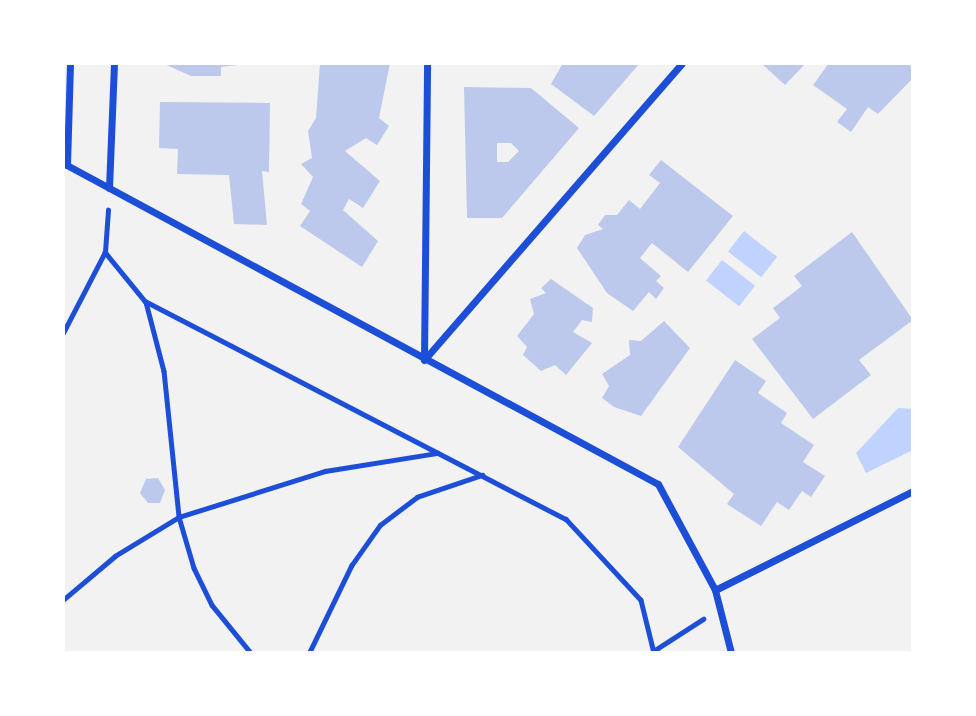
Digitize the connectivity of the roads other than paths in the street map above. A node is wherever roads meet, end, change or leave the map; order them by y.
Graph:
1 (70, 63) edge
2 (114, 63) edge
3 (427, 63) edge
4 (682, 63) edge
5 (65, 164) edge
6 (109, 188) junction
7 (424, 360) junction
8 (913, 491) edge
9 (715, 590) junction
10 (731, 653) edge

1 - 5 street
2 - 6 street
3 - 7 street
4 - 7 street
5 - 6 street
6 - 7 street
7 - 9 street
8 - 9 street
9 - 10 street

